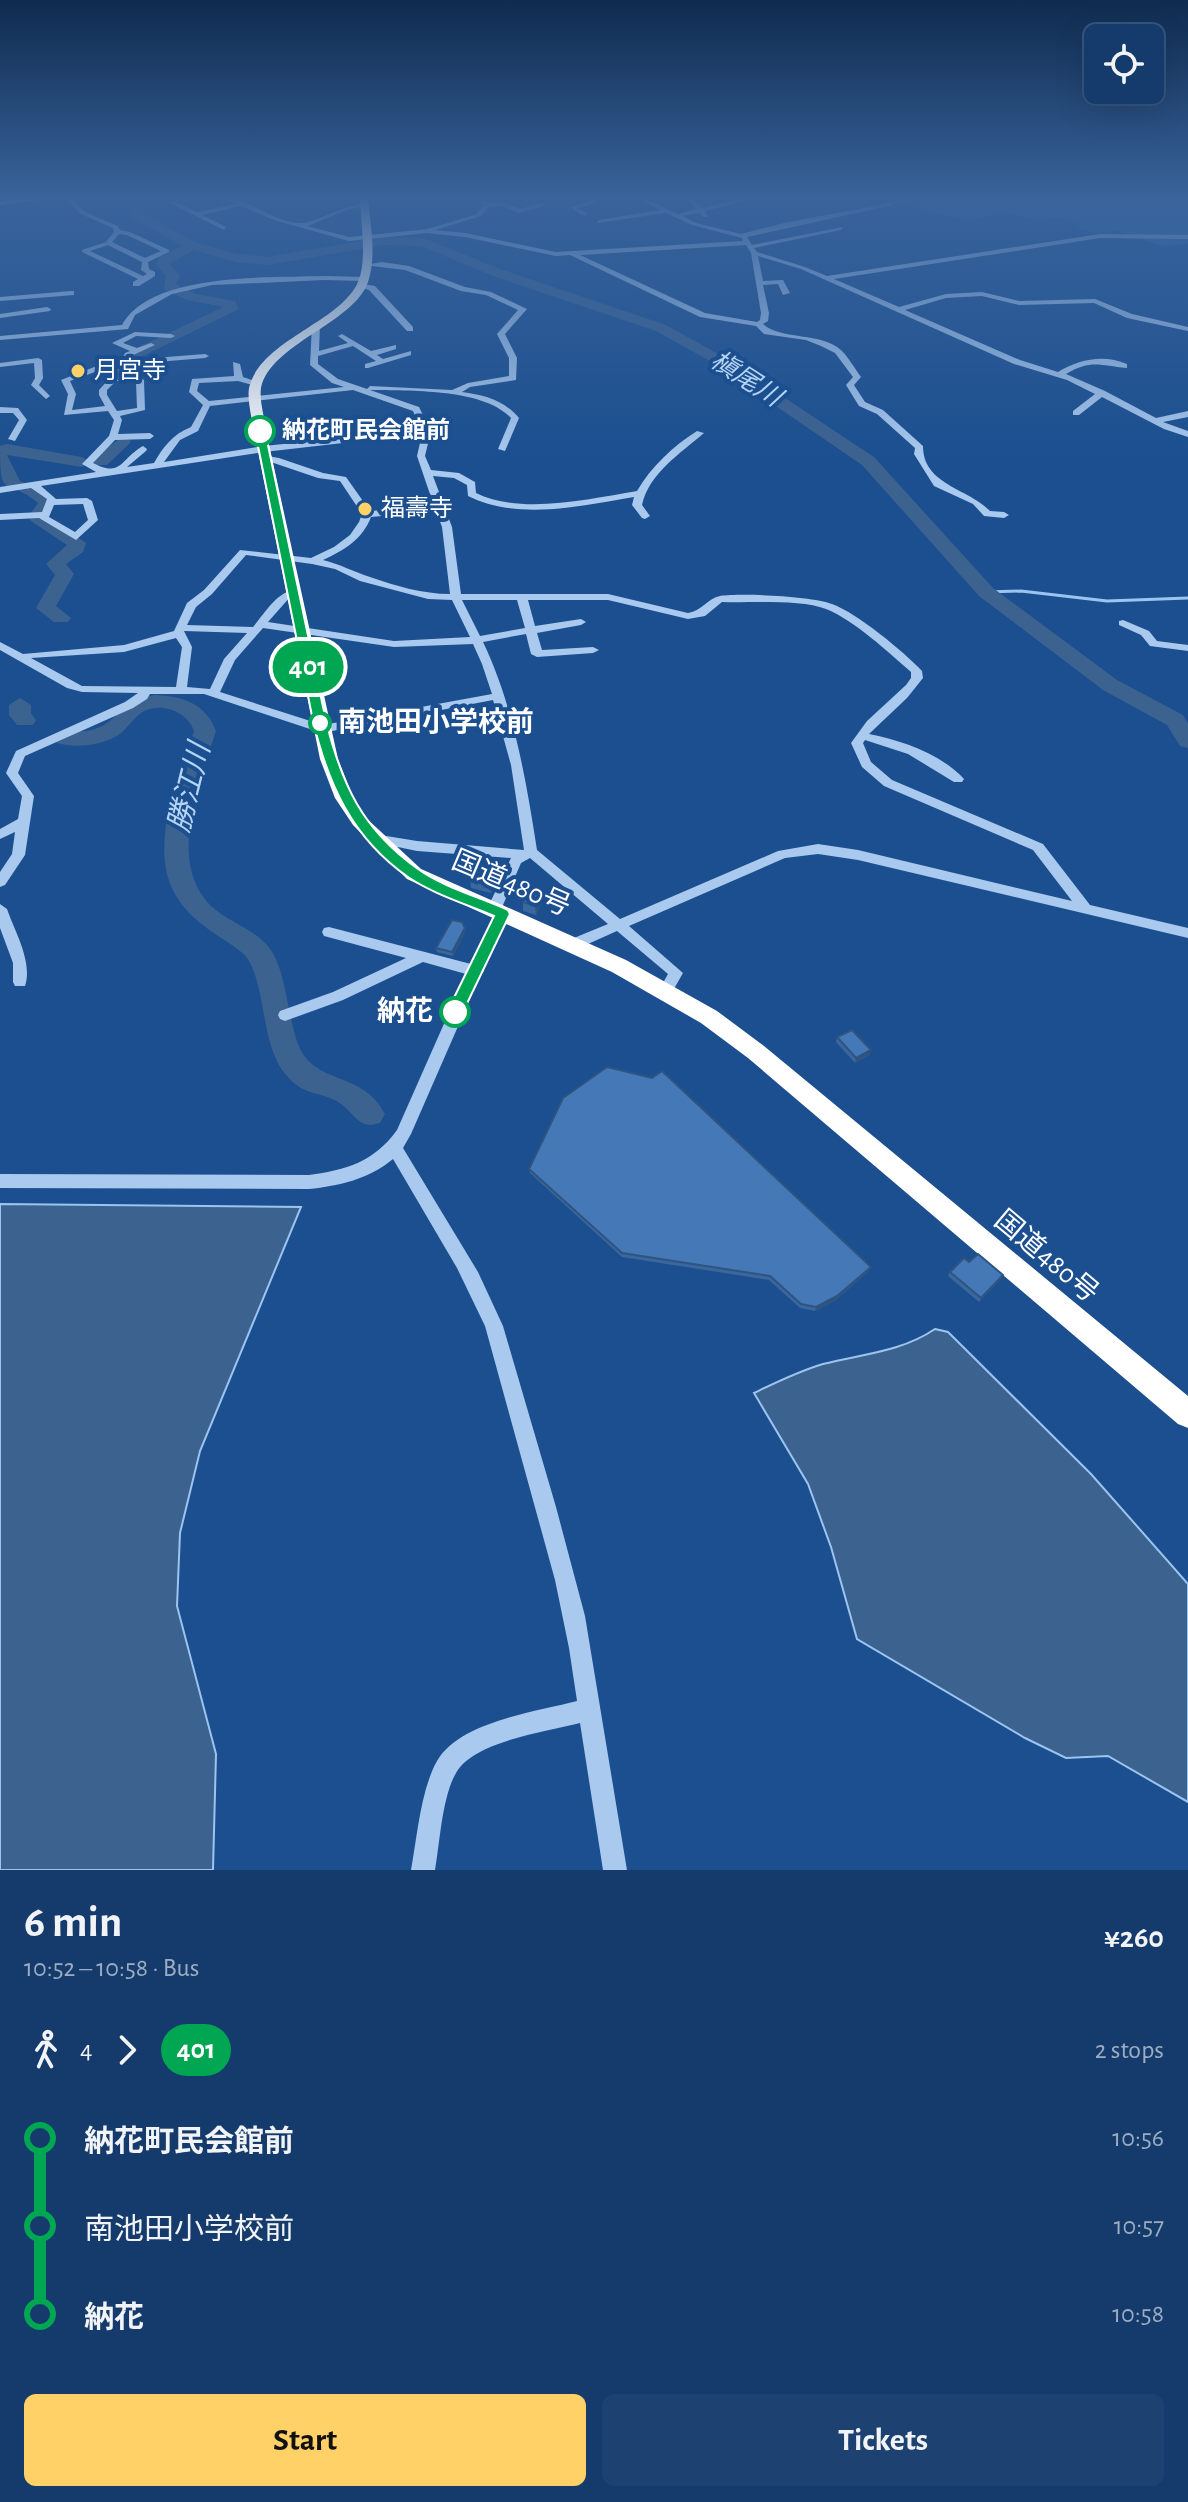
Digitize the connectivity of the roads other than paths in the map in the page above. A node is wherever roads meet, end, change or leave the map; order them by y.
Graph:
1 (211, 283) edge
2 (356, 283) edge
3 (371, 283) edge
4 (450, 283) edge
5 (635, 283) edge
6 (759, 283) edge
7 (781, 283) edge
8 (840, 283) edge
9 (71, 293) dead end
10 (786, 293) dead end
11 (53, 295) junction
12 (0, 299) edge
13 (47, 309) junction
14 (901, 309) junction
15 (0, 316) edge
16 (758, 324) junction
17 (316, 326) junction
18 (12, 327) dead end
19 (0, 329) edge
20 (410, 329) dead end
21 (1188, 329) edge
22 (56, 333) junction
23 (171, 336) dead end
24 (342, 336) dead end
25 (0, 338) edge
26 (353, 344) junction
27 (151, 345) dead end
28 (393, 347) dead end
29 (137, 351) junction
30 (408, 353) dead end
31 (370, 354) junction
32 (313, 355) junction
33 (205, 356) dead end
34 (383, 362) junction
35 (236, 364) dead end
36 (0, 365) edge
37 (368, 366) dead end
38 (1124, 366) dead end
39 (122, 369) junction
40 (1060, 374) junction
41 (113, 378) junction
42 (239, 378) junction
43 (354, 388) junction
44 (256, 393) junction
45 (453, 393) junction
46 (1102, 393) junction
47 (46, 396) dead end
48 (350, 403) dead end
49 (207, 404) junction
50 (5, 407) edge
51 (112, 411) junction
52 (1076, 413) dead end
53 (1188, 414) edge
54 (1154, 421) junction
55 (324, 423) dead end
56 (427, 431) junction
57 (700, 433) dead end
58 (1188, 434) edge
59 (150, 436) dead end
60 (113, 437) junction
61 (12, 439) dead end
62 (337, 441) junction
63 (143, 449) dead end
64 (502, 449) dead end
65 (264, 453) junction
66 (158, 465) junction
67 (118, 471) junction
68 (428, 473) junction
69 (105, 474) junction
70 (33, 485) junction
71 (0, 490) edge
72 (638, 494) junction
73 (52, 502) junction
74 (439, 508) junction
75 (367, 514) junction
76 (41, 515) junction
77 (1004, 515) dead end
78 (645, 516) dead end
79 (0, 517) edge
80 (285, 557) junction
81 (312, 561) junction
82 (292, 592) junction
83 (456, 598) junction
84 (522, 598) junction
85 (581, 622) dead end
86 (1123, 623) dead end
87 (258, 627) junction
88 (529, 629) junction
89 (179, 630) junction
90 (300, 631) junction
91 (477, 639) junction
92 (0, 645) edge
93 (1188, 648) edge
94 (593, 650) dead end
95 (23, 658) junction
96 (181, 689) junction
97 (145, 690) junction
98 (214, 693) junction
99 (498, 696) junction
100 (322, 729) junction
101 (861, 736) junction
102 (17, 759) junction
103 (0, 765) edge
104 (958, 779) dead end
105 (24, 821) junction
106 (0, 835) edge
107 (374, 838) junction
108 (531, 852) junction
109 (0, 882) edge
110 (0, 909) edge
111 (1086, 909) junction
112 (502, 914) junction
113 (616, 925) junction
114 (329, 932) dead end
115 (1188, 933) edge
116 (574, 944) junction
117 (423, 956) junction
118 (477, 971) junction
119 (20, 982) dead end
120 (666, 990) junction
121 (285, 1015) dead end
122 (394, 1149) junction
123 (0, 1181) edge
124 (1188, 1414) edge
125 (590, 1709) junction
126 (423, 1870) edge
127 (615, 1870) edge

1 - 22 street
2 - 17 highway
3 - 20 street
4 - 45 street
5 - 16 street
6 - 16 street
7 - 10 street
8 - 14 street
9 - 11 street
11 - 12 street
11 - 13 street
13 - 15 street
13 - 22 street
14 - 21 street
14 - 40 street
16 - 77 street
17 - 32 street
17 - 44 highway
18 - 19 street
22 - 25 street
23 - 29 street
24 - 26 street
26 - 31 street
26 - 32 street
27 - 29 street
28 - 31 street
29 - 39 street
30 - 34 street
31 - 34 street
32 - 43 street
33 - 39 street
34 - 37 street
35 - 42 street
36 - 47 street
38 - 40 street
39 - 41 street
39 - 51 street
40 - 46 street
41 - 51 street
41 - 51 street
42 - 44 street
42 - 49 street
43 - 44 street
43 - 45 street
43 - 48 street
43 - 56 street
44 - 49 street
44 - 65 highway, 国道480号
45 - 64 street
46 - 52 street
46 - 54 street
49 - 66 street
50 - 61 street
51 - 60 street
53 - 54 street
54 - 58 street
55 - 62 street
56 - 62 street
56 - 68 street
57 - 72 street
59 - 60 street
60 - 69 street
62 - 65 street
63 - 67 street
65 - 66 street
65 - 75 street
65 - 80 highway, 国道480号
66 - 67 street
67 - 69 street
68 - 72 street
68 - 74 street
69 - 70 street
70 - 71 street
70 - 73 street
72 - 78 street
73 - 76 street
73 - 76 street
74 - 75 street
74 - 83 street
75 - 81 street
76 - 79 street
80 - 81 street
80 - 82 highway, 国道480号
80 - 89 street
81 - 83 street
82 - 87 street
82 - 90 highway, 国道480号
83 - 84 street
83 - 91 street
84 - 88 street
84 - 101 street
85 - 88 street
86 - 93 street
87 - 89 street
87 - 90 street
87 - 98 street
88 - 91 street
88 - 94 street
89 - 95 street
89 - 96 street
90 - 91 street
90 - 100 highway, 国道480号
91 - 99 street
92 - 95 street
95 - 97 street
96 - 97 street
96 - 98 street
97 - 102 street
98 - 100 street
99 - 100 street
99 - 108 street
100 - 107 highway, 国道480号
101 - 104 street
101 - 111 street
102 - 103 street
102 - 105 street
105 - 106 street
105 - 109 street
107 - 108 street
107 - 112 highway, 国道480号
108 - 112 street
108 - 113 street
110 - 119 street
111 - 113 street
111 - 115 street
112 - 116 highway, 国道480号
112 - 118 street
113 - 116 street
113 - 120 street
114 - 117 street
116 - 120 highway, 国道480号
117 - 118 street
117 - 121 street
118 - 122 street
120 - 124 highway, 国道480号
122 - 123 street
122 - 125 street
125 - 126 street
125 - 127 street

